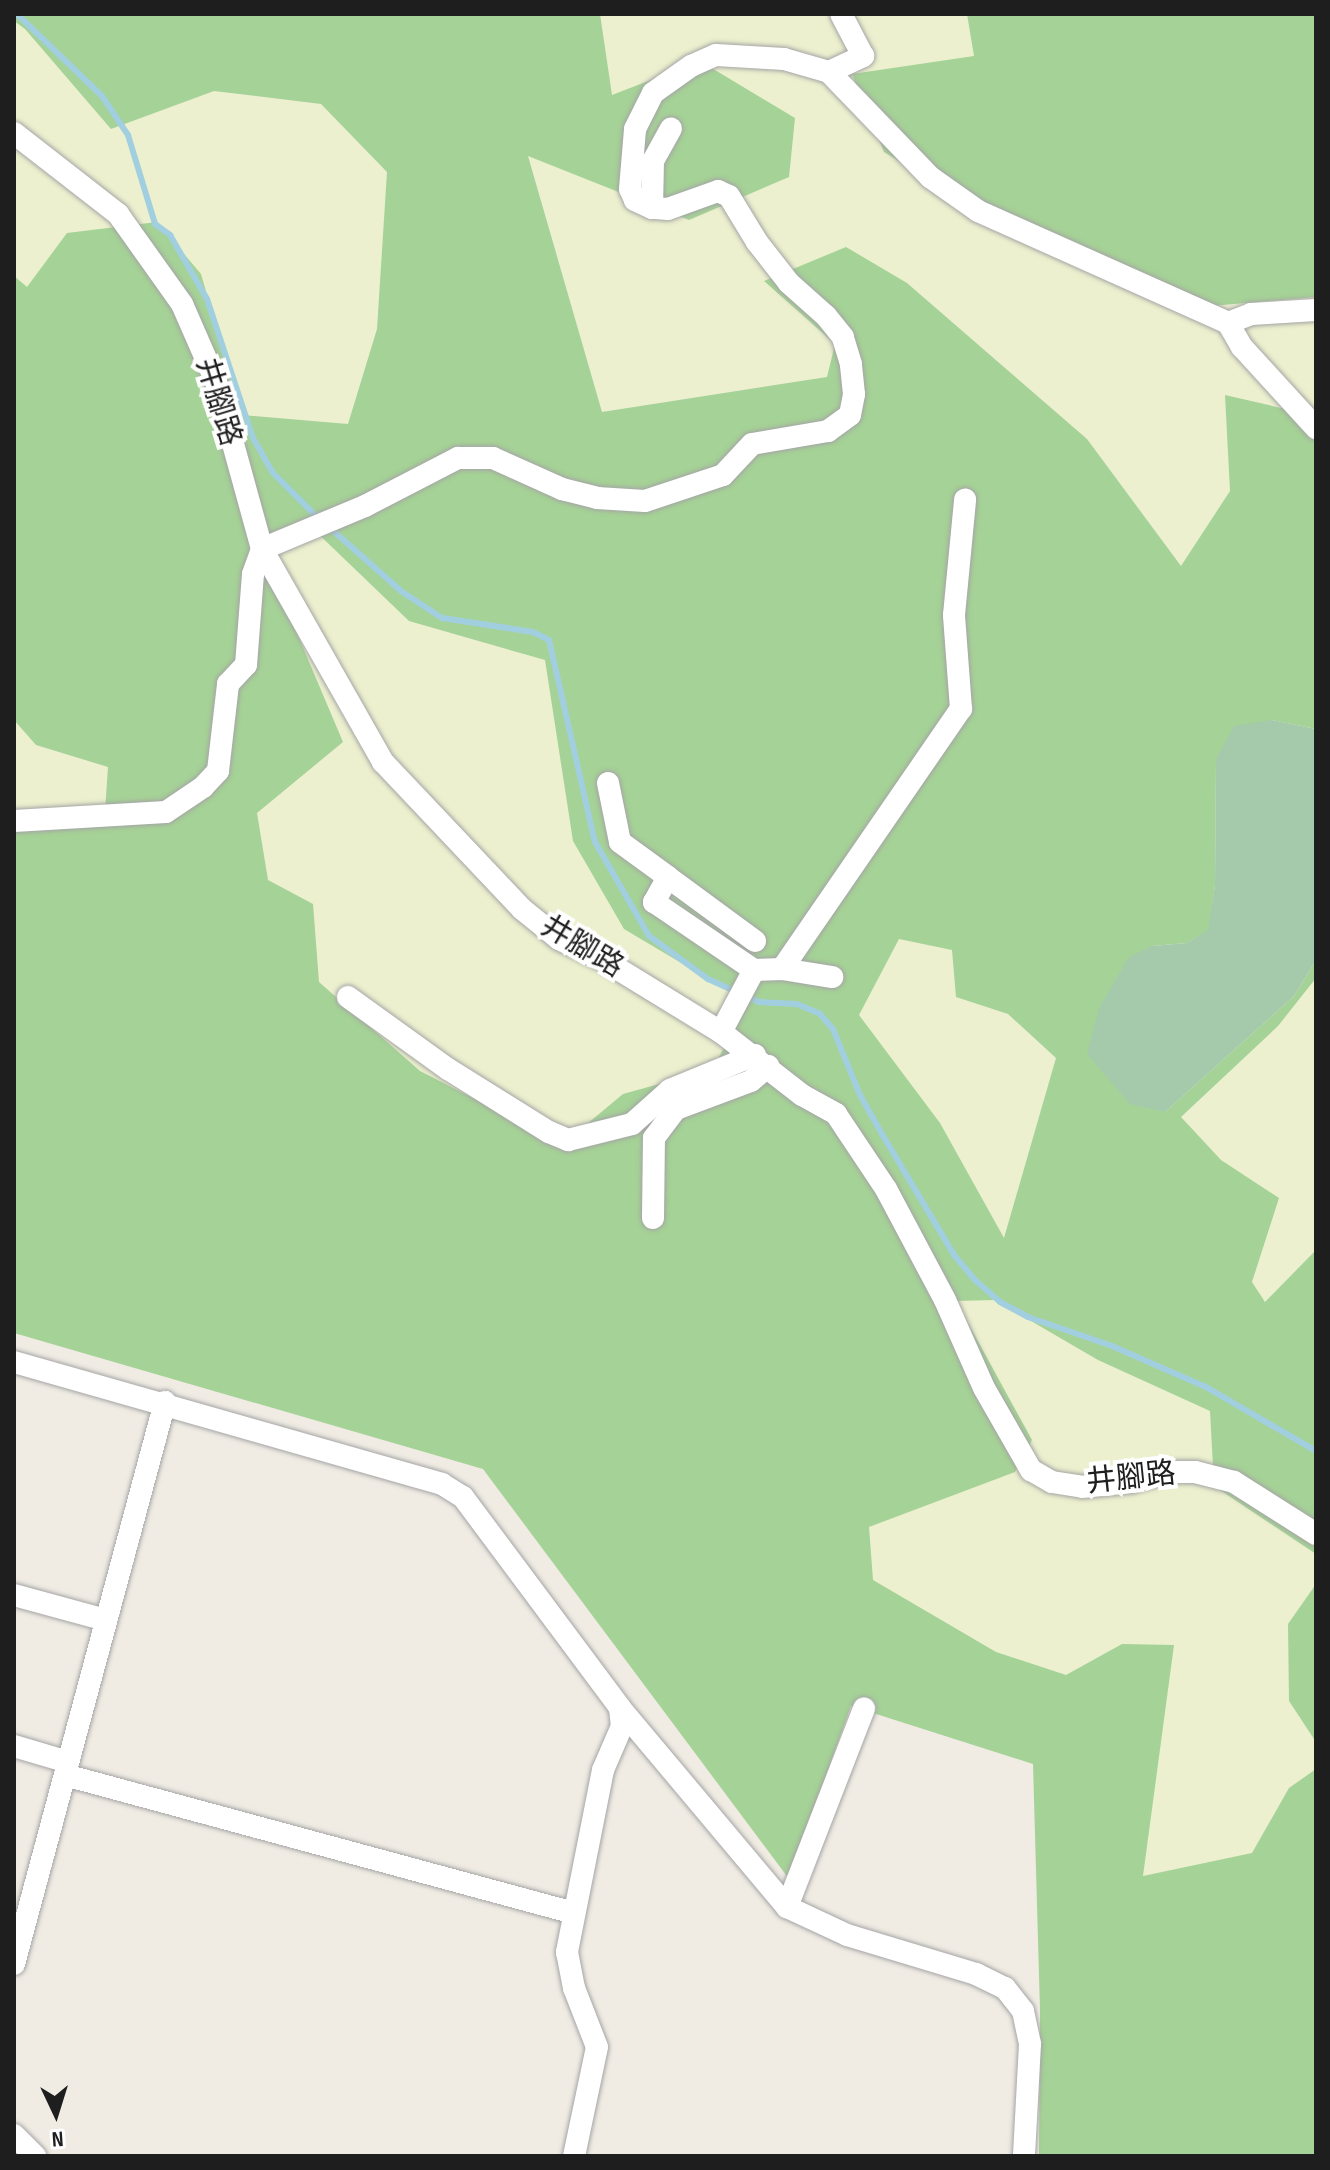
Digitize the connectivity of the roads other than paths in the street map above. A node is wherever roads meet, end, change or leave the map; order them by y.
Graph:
1 (841, 14) edge
2 (829, 72) junction
3 (671, 129) dead end
4 (14, 133) edge
5 (652, 208) junction
6 (1316, 310) edge
7 (1228, 323) junction
8 (1316, 428) edge
9 (965, 500) dead end
10 (262, 549) junction
11 (608, 783) dead end
12 (14, 821) edge
13 (668, 877) junction
14 (755, 941) dead end
15 (782, 969) junction
16 (754, 970) junction
17 (832, 977) dead end
18 (348, 997) dead end
19 (721, 1032) junction
20 (761, 1060) junction
21 (653, 1218) dead end
22 (14, 1362) edge
23 (165, 1402) junction
24 (1316, 1534) edge
25 (14, 1595) edge
26 (106, 1620) junction
27 (620, 1708) junction
28 (864, 1708) dead end
29 (14, 1746) edge
30 (66, 1768) junction
31 (787, 1907) junction
32 (574, 1913) junction
33 (14, 1964) edge
34 (18, 2143) edge
35 (35, 2156) edge
36 (574, 2156) edge
37 (1024, 2156) edge

1 - 2 lane
2 - 5 lane
2 - 7 lane
3 - 5 lane
4 - 10 lane, 井腳路
5 - 10 lane
6 - 7 lane
7 - 8 lane
9 - 15 lane
10 - 12 lane
10 - 19 lane, 井腳路
11 - 13 lane
13 - 14 lane
13 - 16 lane
15 - 16 lane
15 - 17 lane
16 - 19 lane
18 - 20 lane
19 - 20 lane, 井腳路
20 - 21 lane
20 - 24 lane, 井腳路
22 - 23 lane
23 - 26 lane
23 - 27 lane
25 - 26 lane
26 - 30 lane
27 - 31 lane
27 - 32 lane
28 - 31 lane
29 - 30 lane
30 - 32 lane
30 - 33 lane
31 - 37 lane
32 - 36 lane
34 - 35 lane

